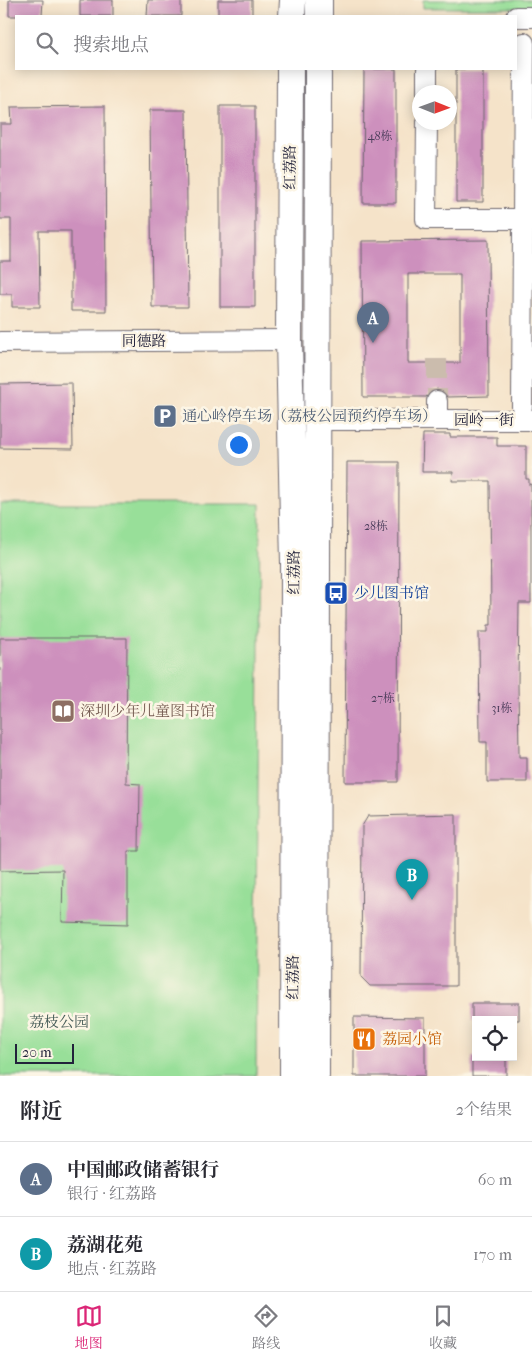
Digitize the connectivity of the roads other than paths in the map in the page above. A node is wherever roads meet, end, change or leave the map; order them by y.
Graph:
1 (293, 0) edge
2 (319, 0) edge
3 (292, 15) edge
4 (319, 15) edge
5 (517, 17) edge
6 (532, 17) edge
7 (524, 43) dead end
8 (290, 70) edge
9 (318, 70) edge
10 (427, 70) edge
11 (427, 85) edge
12 (426, 130) edge
13 (528, 144) edge
14 (523, 220) junction
15 (528, 276) edge
16 (289, 340) junction
17 (0, 342) edge
18 (527, 414) edge
19 (316, 420) junction
20 (293, 1076) edge
21 (316, 1076) edge

1 - 3 main road
2 - 4 main road
5 - 6 street
7 - 13 street
8 - 16 main road, 红荔路
9 - 19 main road, 红荔路
10 - 11 street
12 - 14 street
13 - 14 street
14 - 15 street
15 - 18 street
16 - 17 street, 同德路
16 - 20 main road, 红荔路
18 - 19 street, 园岭一街
19 - 21 main road, 红荔路

